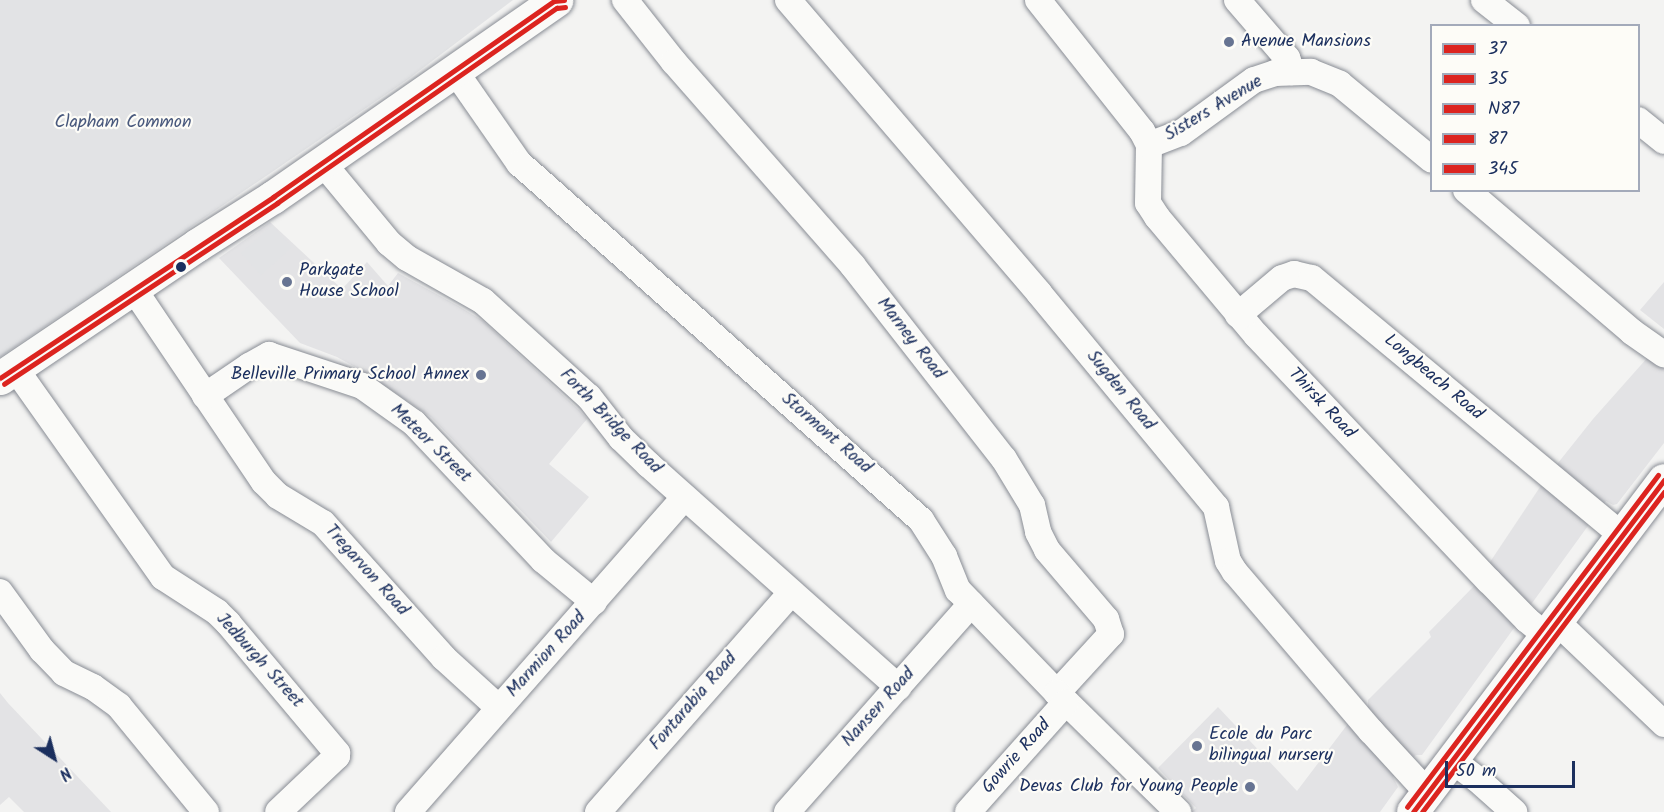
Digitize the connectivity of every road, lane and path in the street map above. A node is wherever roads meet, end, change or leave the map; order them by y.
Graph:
1 (557, 0) edge
2 (625, 0) edge
3 (788, 0) edge
4 (1038, 0) edge
5 (1237, 0) edge
6 (1484, 0) edge
7 (1514, 24) edge
8 (455, 71) junction
9 (1292, 72) junction
10 (1640, 122) edge
11 (1664, 141) edge
12 (1149, 145) junction
13 (1430, 159) edge
14 (322, 162) junction
15 (1468, 192) edge
16 (133, 288) junction
17 (1238, 315) junction
18 (1664, 354) edge
19 (7, 373) edge
20 (205, 396) junction
21 (1664, 480) edge
22 (685, 497) junction
23 (1622, 535) junction
24 (0, 592) edge
25 (791, 593) junction
26 (594, 602) junction
27 (971, 604) junction
28 (1552, 629) junction
29 (898, 687) junction
30 (1061, 697) junction
31 (499, 708) junction
32 (1664, 724) edge
33 (1453, 761) junction
34 (1421, 803) edge
35 (979, 808) edge
36 (207, 812) edge
37 (278, 812) edge
38 (408, 812) edge
39 (598, 812) edge
40 (787, 812) edge
41 (1178, 812) edge
42 (1514, 812) edge

1 - 8 highway
2 - 30 street, Marney Road
3 - 34 street, Sugden Road
4 - 12 street, Sisters Avenue
5 - 9 street
6 - 7 street
8 - 14 highway
8 - 27 street, Stormont Road
9 - 12 street, Sisters Avenue
9 - 13 street, Sisters Avenue
10 - 11 street
12 - 17 street, Thirsk Road
14 - 16 highway
14 - 22 street, Forth Bridge Road
15 - 18 street
16 - 19 highway
16 - 20 street, Tregarvon Road
17 - 23 street, Longbeach Road
17 - 28 street, Thirsk Road
19 - 37 street, Jedburgh Street
20 - 26 street, Meteor Street
20 - 31 street, Tregarvon Road
21 - 23 main road
22 - 25 street, Forth Bridge Road
22 - 26 street, Marmion Road
23 - 28 main road
24 - 36 street
25 - 29 street, Forth Bridge Road
25 - 39 street, Fontarabia Road
26 - 31 street, Marmion Road
27 - 29 street, Nansen Road
27 - 30 street, Stormont Road
28 - 32 street, Thirsk Road
28 - 33 main road
29 - 40 street, Nansen Road
30 - 35 street, Gowrie Road
30 - 41 street, Stormont Road
31 - 38 street, Marmion Road
33 - 34 main road
33 - 42 street

